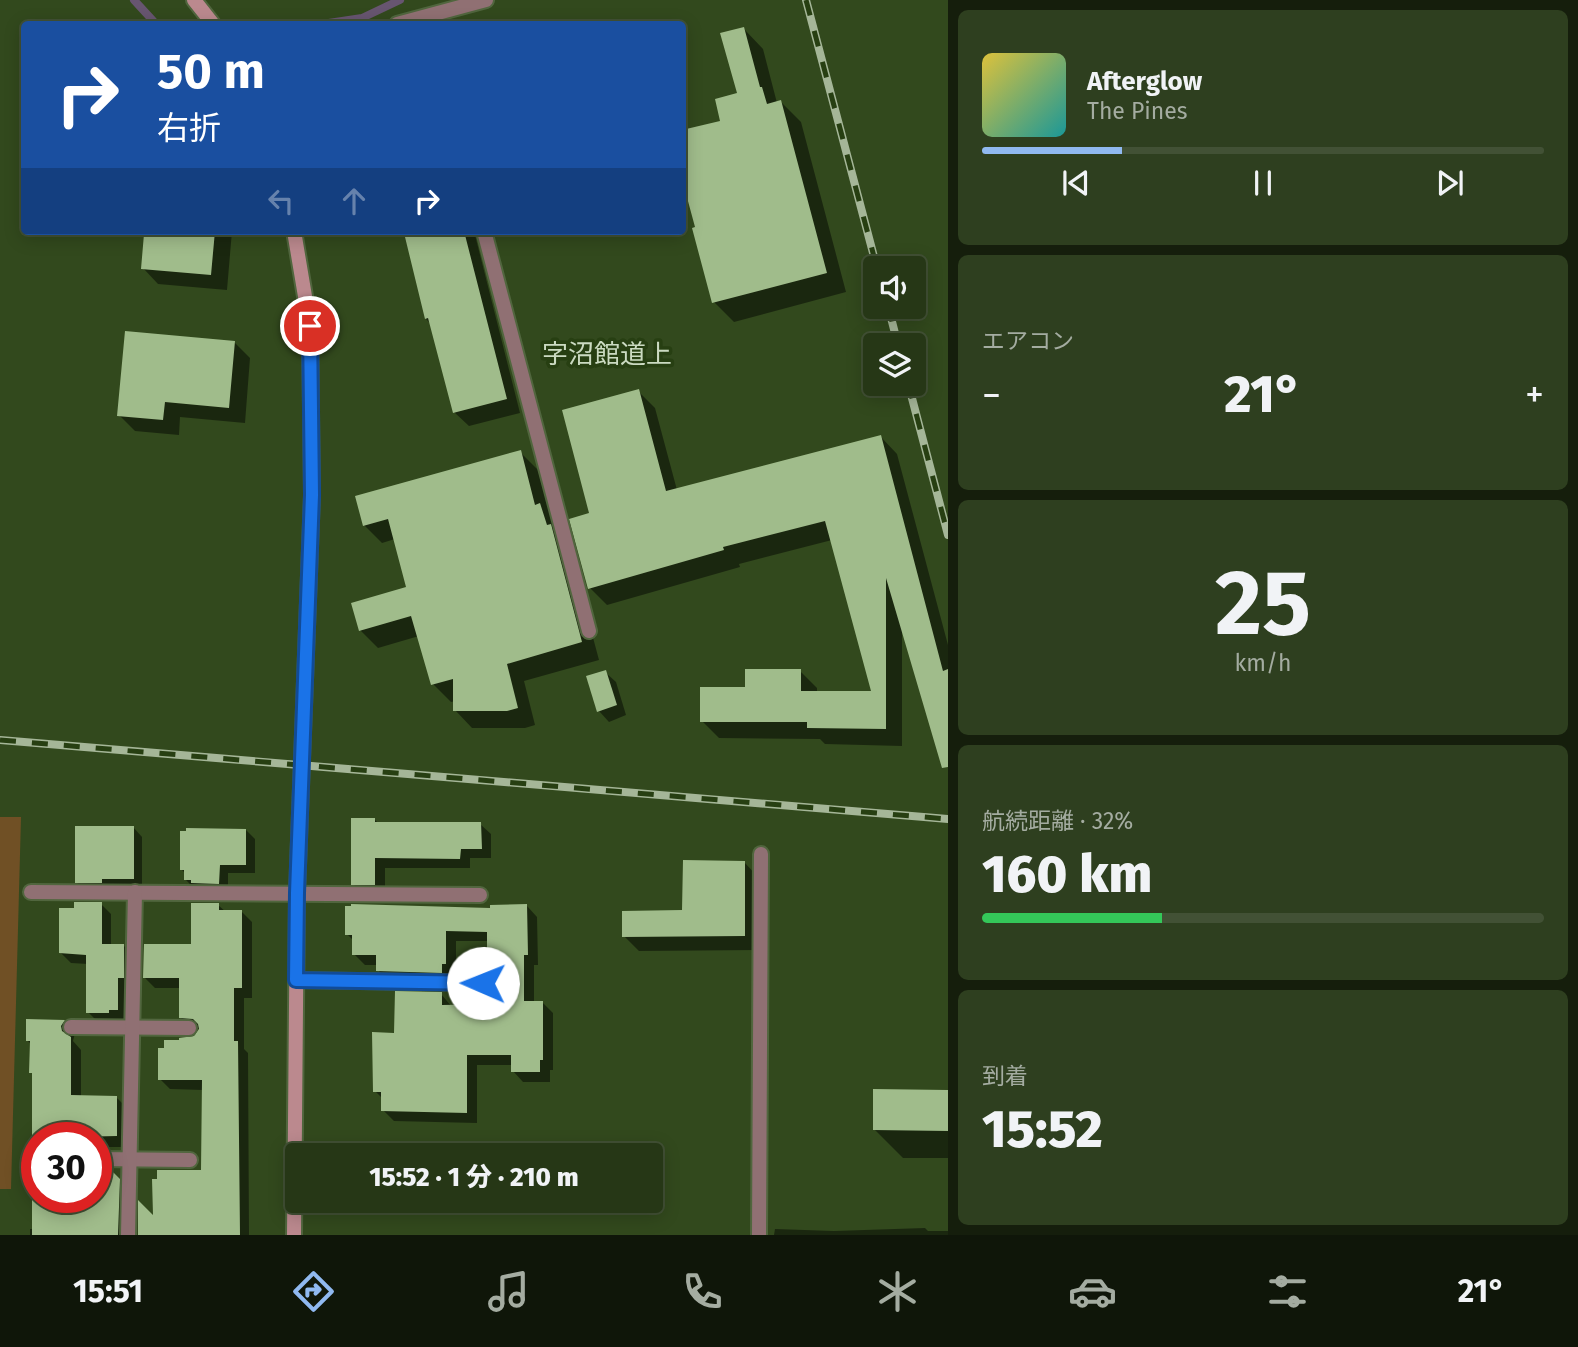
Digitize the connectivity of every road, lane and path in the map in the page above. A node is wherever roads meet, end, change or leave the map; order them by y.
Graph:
1 (194, 0) edge
2 (486, 0) edge
3 (211, 21) edge
4 (426, 21) edge
5 (295, 235) edge
6 (485, 235) edge
7 (589, 631) dead end
8 (761, 853) dead end
9 (31, 892) dead end
10 (135, 892) junction
11 (297, 893) junction
12 (480, 895) dead end
13 (296, 980) junction
14 (483, 983) dead end
15 (71, 1027) dead end
16 (132, 1027) junction
17 (189, 1028) dead end
18 (112, 1159) edge
19 (129, 1159) junction
20 (190, 1160) dead end
21 (128, 1235) edge
22 (294, 1235) edge
23 (759, 1235) edge

1 - 3 street
2 - 4 street
5 - 11 street
6 - 7 street
8 - 23 street
9 - 10 street
10 - 11 street
10 - 16 street
11 - 12 street
11 - 13 street
13 - 14 street
13 - 22 street
15 - 16 street
16 - 17 street
16 - 19 street
18 - 19 street
19 - 20 street
19 - 21 street

